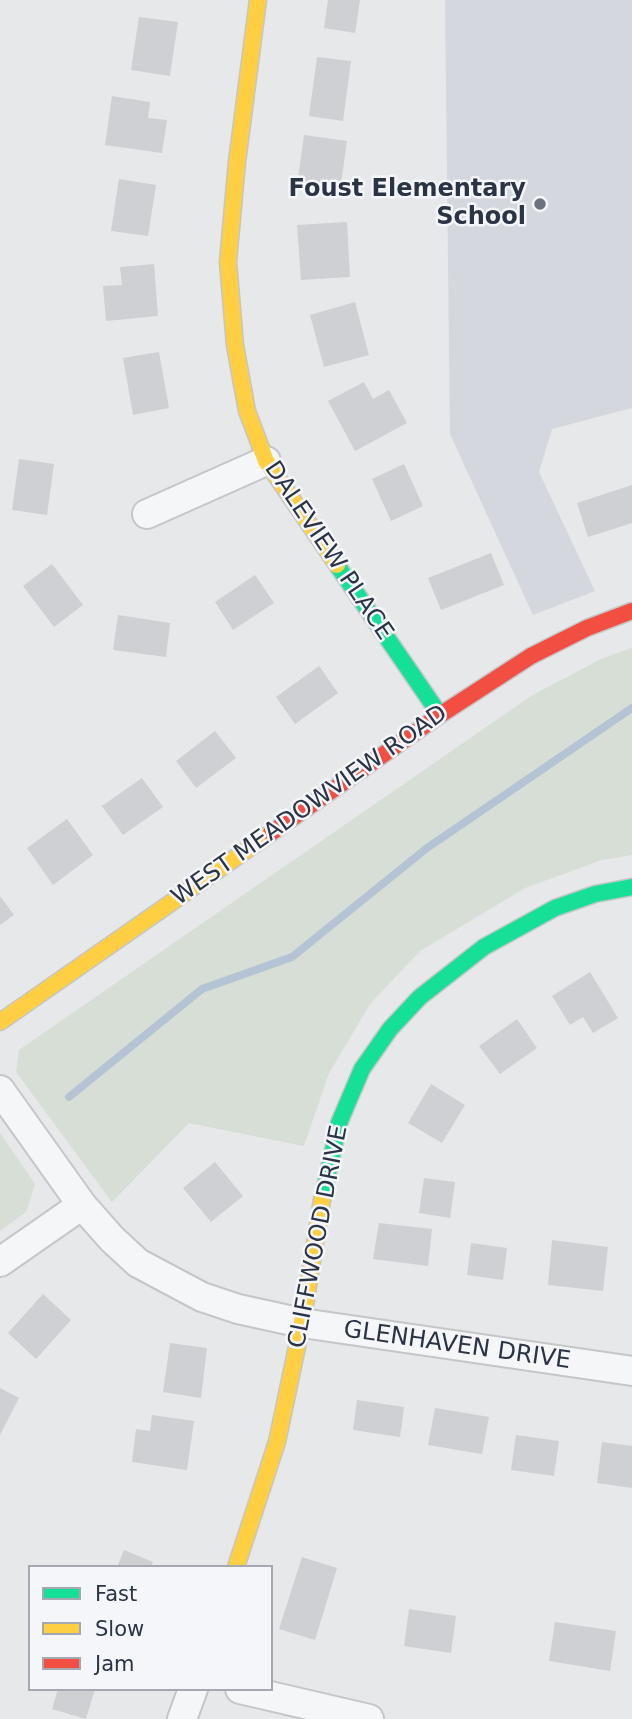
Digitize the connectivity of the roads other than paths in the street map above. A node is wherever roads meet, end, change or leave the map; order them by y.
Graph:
1 (258, 0) edge
2 (265, 461) junction
3 (147, 514) dead end
4 (632, 611) edge
5 (440, 715) junction
6 (632, 887) edge
7 (0, 1022) edge
8 (0, 1090) edge
9 (82, 1205) junction
10 (0, 1262) edge
11 (302, 1323) junction
12 (632, 1371) edge
13 (237, 1565) edge
14 (192, 1691) edge
15 (249, 1691) edge
16 (182, 1719) edge
17 (369, 1719) edge

1 - 2 street, DALEVIEW PLACE
2 - 3 street
2 - 5 street, DALEVIEW PLACE
4 - 5 street, WEST MEADOWVIEW ROAD
5 - 7 street, WEST MEADOWVIEW ROAD
6 - 11 street, CLIFFWOOD DRIVE
8 - 9 street, GLENHAVEN DRIVE
9 - 10 street
9 - 11 street, GLENHAVEN DRIVE
11 - 12 street, GLENHAVEN DRIVE
11 - 13 street, CLIFFWOOD DRIVE
14 - 16 street
15 - 17 street

